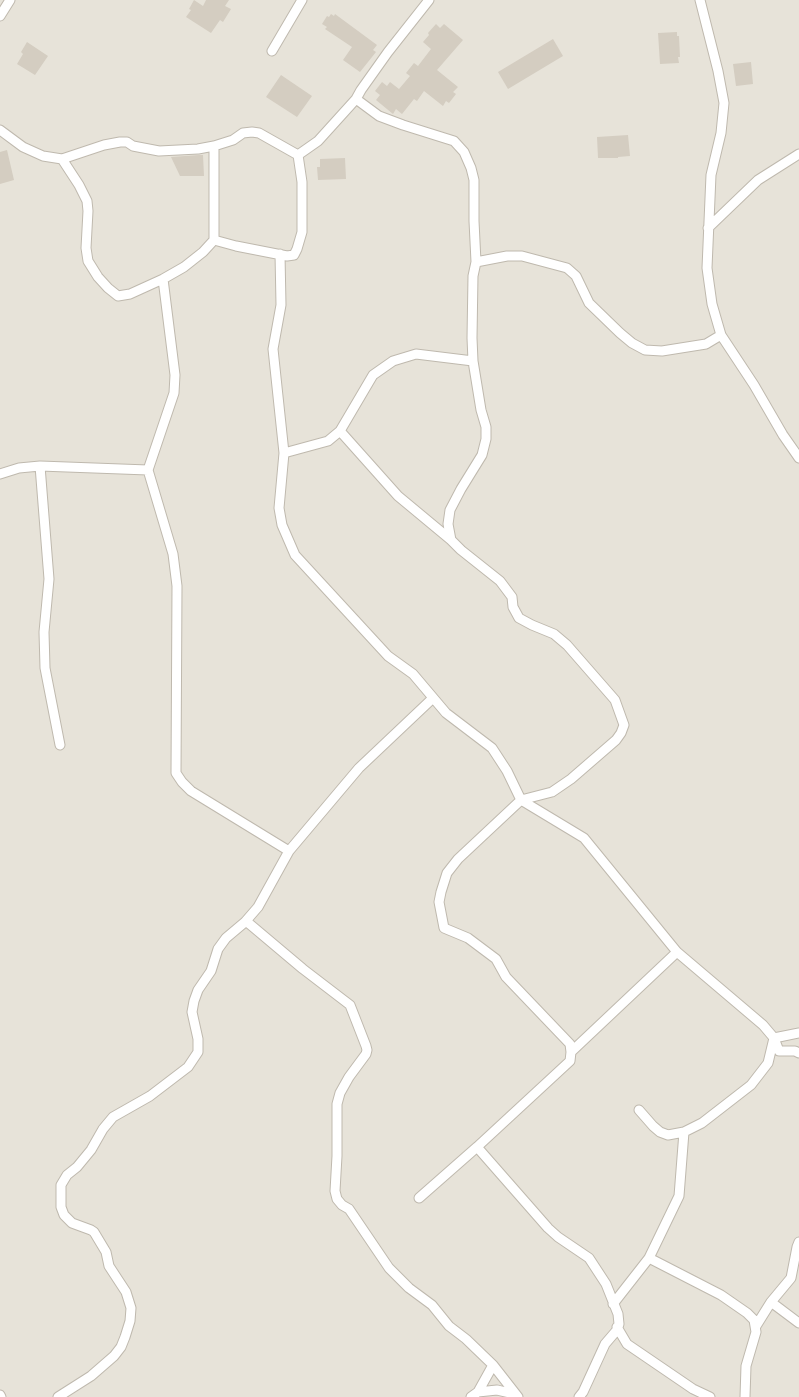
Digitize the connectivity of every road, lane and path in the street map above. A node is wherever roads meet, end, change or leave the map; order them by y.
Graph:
1 (10, 0) edge
2 (302, 0) edge
3 (429, 0) edge
4 (700, 0) edge
5 (0, 16) edge
6 (272, 51) dead end
7 (356, 99) junction
8 (0, 130) edge
9 (214, 146) junction
10 (799, 154) edge
11 (298, 155) junction
12 (62, 159) junction
13 (708, 228) junction
14 (214, 240) junction
15 (280, 254) junction
16 (476, 262) junction
17 (163, 280) junction
18 (721, 335) junction
19 (473, 361) junction
20 (340, 431) junction
21 (284, 453) junction
22 (799, 458) edge
23 (40, 466) junction
24 (148, 470) junction
25 (0, 474) edge
26 (451, 540) junction
27 (433, 698) junction
28 (60, 745) dead end
29 (521, 800) junction
30 (289, 851) junction
31 (246, 921) junction
32 (677, 952) junction
33 (799, 1033) edge
34 (774, 1038) junction
35 (571, 1052) junction
36 (799, 1053) edge
37 (639, 1110) dead end
38 (684, 1132) junction
39 (477, 1147) junction
40 (419, 1198) dead end
41 (799, 1242) edge
42 (649, 1258) junction
43 (771, 1302) junction
44 (613, 1304) junction
45 (799, 1323) edge
46 (756, 1326) junction
47 (618, 1327) junction
48 (493, 1365) junction
49 (475, 1394) edge
50 (516, 1395) edge
51 (62, 1396) edge
52 (579, 1397) edge
53 (710, 1397) edge
54 (745, 1397) edge

1 - 5 street
2 - 6 street
3 - 7 street
4 - 13 street
7 - 11 street
7 - 16 street
8 - 12 street
9 - 11 street
9 - 12 street
9 - 14 street
10 - 13 street
11 - 15 street
12 - 17 street
13 - 18 street
14 - 15 street
14 - 17 street
15 - 21 street
16 - 18 street
16 - 19 street
17 - 24 street
18 - 22 street
19 - 20 street
19 - 26 street
20 - 21 street
20 - 26 street
21 - 27 street
23 - 24 street
23 - 25 street
23 - 28 street
24 - 30 street
26 - 29 street
27 - 29 street
27 - 30 street
29 - 32 street
29 - 35 street
30 - 31 street
31 - 48 street
31 - 51 street
32 - 34 street
32 - 35 street
33 - 34 street
34 - 36 street
34 - 38 street
35 - 39 street
37 - 38 street
38 - 42 street
39 - 40 street
39 - 44 street
41 - 43 street
42 - 44 street
42 - 46 street
43 - 45 street
43 - 46 street
44 - 47 street
46 - 54 street
47 - 52 street
47 - 53 street
48 - 49 street
48 - 50 street
49 - 50 street

